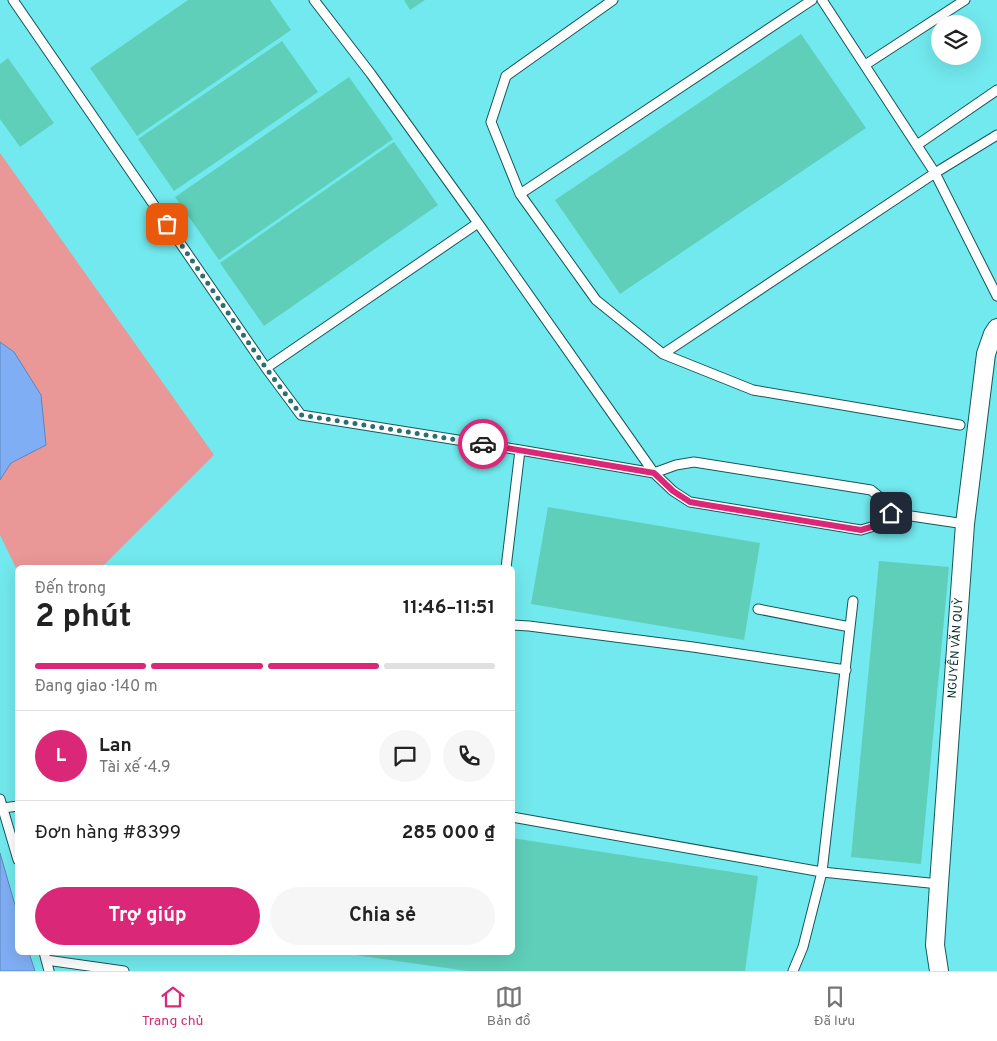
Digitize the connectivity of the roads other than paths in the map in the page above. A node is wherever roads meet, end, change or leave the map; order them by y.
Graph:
1 (12, 0) edge
2 (314, 0) edge
3 (613, 0) edge
4 (812, 0) edge
5 (822, 0) edge
6 (965, 0) edge
7 (865, 65) junction
8 (997, 90) edge
9 (997, 135) edge
10 (917, 145) junction
11 (935, 174) junction
12 (520, 194) junction
13 (478, 223) junction
14 (997, 296) edge
15 (997, 328) edge
16 (663, 354) junction
17 (266, 368) junction
18 (960, 425) dead end
19 (520, 450) junction
20 (654, 473) junction
21 (891, 513) junction
22 (965, 524) junction
23 (506, 565) edge
24 (853, 601) dead end
25 (758, 608) dead end
26 (515, 625) edge
27 (850, 627) junction
28 (846, 670) junction
29 (1, 804) edge
30 (15, 806) edge
31 (515, 818) edge
32 (15, 850) edge
33 (822, 872) junction
34 (939, 884) junction
35 (45, 956) edge
36 (49, 971) edge
37 (124, 971) edge
38 (793, 971) edge
39 (939, 971) edge

1 - 17 lane
2 - 13 lane
3 - 12 lane
4 - 12 lane
5 - 7 lane
6 - 7 lane
7 - 10 lane
8 - 10 lane
9 - 11 lane
10 - 11 lane
11 - 14 lane
11 - 16 lane
12 - 16 lane
13 - 17 lane
13 - 20 lane
15 - 22 street, NGUYỄN VĂN QUỲ
16 - 18 lane
17 - 19 lane
19 - 20 lane
19 - 23 lane
20 - 21 lane
20 - 21 lane
21 - 22 lane
22 - 34 street, NGUYỄN VĂN QUỲ
24 - 27 lane
25 - 27 lane
26 - 28 lane
27 - 28 lane
28 - 33 lane
29 - 30 lane
29 - 32 lane
31 - 33 lane
33 - 34 lane
33 - 38 lane
34 - 39 street, NGUYỄN VĂN QUỲ
35 - 36 lane
35 - 37 lane

